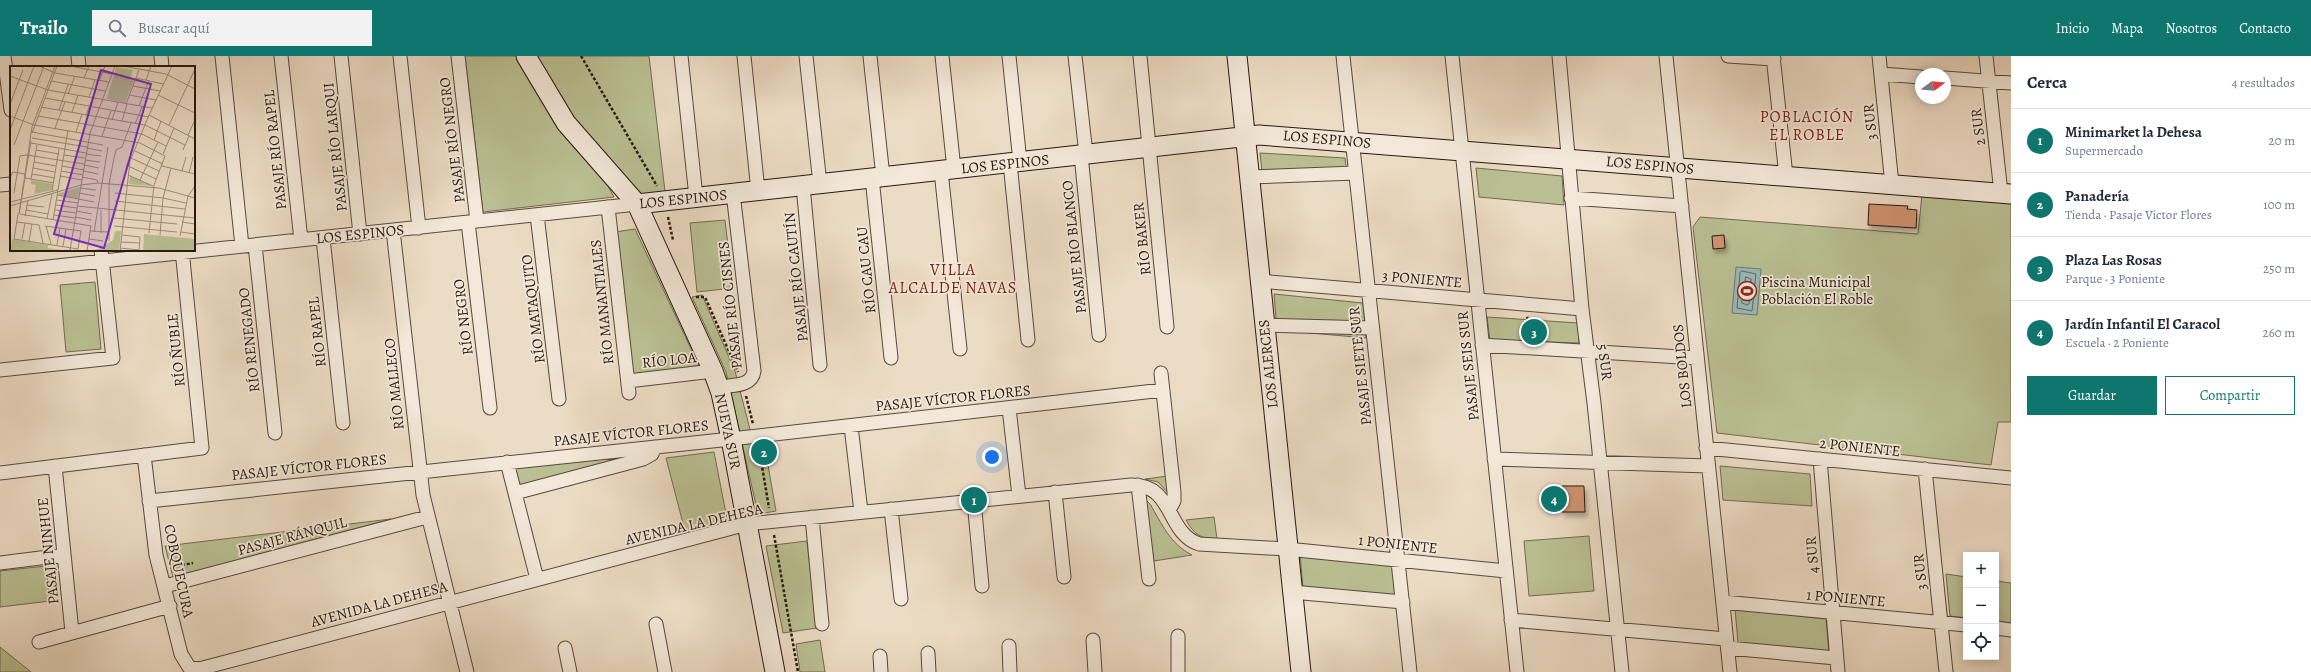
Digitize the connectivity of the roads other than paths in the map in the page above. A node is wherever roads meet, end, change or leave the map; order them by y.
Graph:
1 (4, 56) edge
2 (78, 56) edge
3 (161, 56) edge
4 (222, 56) edge
5 (281, 56) edge
6 (341, 56) edge
7 (400, 56) edge
8 (458, 56) edge
9 (526, 56) edge
10 (681, 56) edge
11 (744, 56) edge
12 (806, 56) edge
13 (870, 56) edge
14 (942, 56) edge
15 (1009, 56) edge
16 (1075, 56) edge
17 (1140, 56) edge
18 (1237, 56) edge
19 (1343, 56) edge
20 (1452, 56) edge
21 (1558, 56) edge
22 (1666, 56) edge
23 (1728, 56) edge
24 (1879, 56) edge
25 (1986, 56) edge
26 (1774, 58) edge
27 (79, 66) edge
28 (162, 66) edge
29 (1881, 74) junction
30 (1915, 77) edge
31 (1951, 79) edge
32 (1989, 82) junction
33 (2011, 83) edge
34 (10, 102) edge
35 (10, 110) edge
36 (0, 111) edge
37 (1245, 136) junction
38 (1351, 141) junction
39 (1149, 147) junction
40 (1461, 150) junction
41 (1083, 155) junction
42 (1566, 158) junction
43 (1015, 162) junction
44 (1678, 167) junction
45 (947, 170) junction
46 (1355, 173) junction
47 (1249, 176) junction
48 (1786, 176) junction
49 (878, 178) junction
50 (10, 184) edge
51 (0, 185) edge
52 (812, 185) junction
53 (1892, 185) junction
54 (758, 191) junction
55 (733, 194) junction
56 (2006, 194) edge
57 (696, 197) junction
58 (1571, 198) junction
59 (637, 204) junction
60 (1682, 206) junction
61 (608, 207) junction
62 (538, 215) junction
63 (473, 222) junction
64 (419, 228) junction
65 (393, 230) junction
66 (360, 234) junction
67 (324, 238) junction
68 (301, 240) junction
69 (249, 245) junction
70 (195, 250) edge
71 (182, 251) edge
72 (101, 255) edge
73 (0, 272) edge
74 (1259, 281) junction
75 (1368, 290) junction
76 (1477, 300) junction
77 (1582, 309) junction
78 (1264, 325) junction
79 (1167, 327) dead end
80 (1372, 328) junction
81 (1099, 335) dead end
82 (1028, 340) dead end
83 (1482, 345) junction
84 (960, 349) dead end
85 (1586, 352) junction
86 (891, 358) dead end
87 (1697, 358) junction
88 (820, 366) dead end
89 (0, 370) edge
90 (1161, 373) dead end
91 (716, 379) junction
92 (628, 387) joint
93 (1163, 390) junction
94 (560, 400) dead end
95 (490, 408) dead end
96 (1009, 408) junction
97 (343, 423) dead end
98 (851, 426) junction
99 (275, 433) dead end
100 (731, 439) junction
101 (654, 447) junction
102 (1706, 448) junction
103 (144, 455) junction
104 (1494, 458) junction
105 (1820, 459) junction
106 (507, 462) junction
107 (1600, 462) junction
108 (55, 466) junction
109 (1708, 466) junction
110 (1926, 470) junction
111 (420, 471) junction
112 (0, 473) edge
113 (2011, 478) edge
114 (1138, 485) junction
115 (1056, 492) junction
116 (514, 493) junction
117 (1020, 496) junction
118 (149, 501) junction
119 (974, 501) junction
120 (891, 509) junction
121 (1169, 510) junction
122 (861, 512) junction
123 (427, 517) junction
124 (812, 517) junction
125 (747, 524) junction
126 (1287, 549) junction
127 (64, 555) junction
128 (1398, 560) junction
129 (0, 563) edge
130 (1506, 571) junction
131 (1064, 577) dead end
132 (537, 579) junction
133 (1149, 579) dead end
134 (165, 586) junction
135 (982, 586) dead end
136 (1292, 592) junction
137 (901, 599) dead end
138 (450, 602) junction
139 (1403, 602) junction
140 (1723, 602) junction
141 (170, 606) junction
142 (1833, 613) junction
143 (1511, 620) junction
144 (1942, 623) junction
145 (656, 624) dead end
146 (822, 624) dead end
147 (1963, 625) edge
148 (1999, 628) edge
149 (1617, 629) junction
150 (2011, 630) edge
151 (72, 632) junction
152 (1178, 636) dead end
153 (1093, 640) dead end
154 (39, 642) dead end
155 (1727, 643) junction
156 (1009, 646) dead end
157 (565, 648) dead end
158 (928, 653) dead end
159 (880, 656) dead end
160 (1836, 658) junction
161 (188, 669) edge
162 (467, 672) edge
163 (570, 672) edge
164 (665, 672) edge
165 (775, 672) edge
166 (881, 672) edge
167 (929, 672) edge
168 (1010, 672) edge
169 (1095, 672) edge
170 (1178, 672) edge
171 (1301, 672) edge
172 (1410, 672) edge
173 (1517, 672) edge
174 (1622, 672) edge
175 (1730, 672) edge
176 (1838, 672) edge
177 (1946, 672) edge

1 - 34 street
2 - 27 street
3 - 28 street
4 - 69 street, RÍO RENEGADO
5 - 68 street, PASAJE RÍO RAPEL
6 - 66 street, PASAJE RÍO LARQUI
7 - 64 street
8 - 63 street, PASAJE RÍO NEGRO
9 - 59 street, NUEVA SUR
10 - 57 street
11 - 54 street
12 - 52 street, PASAJE RÍO CAUTÍN
13 - 49 street, RÍO CAU CAU
14 - 45 street
15 - 43 street
16 - 41 street, PASAJE RÍO BLANCO
17 - 39 street, RÍO BAKER
18 - 37 street, LOS ALERCES
19 - 38 street, PASAJE SIETE SUR
20 - 40 street, PASAJE SEIS SUR
21 - 42 street, 5 SUR
22 - 44 street, LOS BOLDOS
23 - 26 street
24 - 29 street, 3 SUR
25 - 32 street, 2 SUR
26 - 48 street
29 - 30 street
29 - 53 street, 3 SUR
31 - 32 street
32 - 33 street
32 - 56 street, 2 SUR
35 - 36 street
37 - 38 street, LOS ESPINOS
37 - 39 street, LOS ESPINOS
37 - 47 street, LOS ALERCES
38 - 40 street, LOS ESPINOS
38 - 46 street, PASAJE SIETE SUR
39 - 41 street, LOS ESPINOS
39 - 79 street, RÍO BAKER
40 - 42 street, LOS ESPINOS
40 - 76 street, PASAJE SEIS SUR
41 - 43 street, LOS ESPINOS
41 - 81 street, PASAJE RÍO BLANCO
42 - 44 street, LOS ESPINOS
42 - 58 street, 5 SUR
43 - 45 street, LOS ESPINOS
43 - 82 street
44 - 48 street, LOS ESPINOS
44 - 60 street, LOS BOLDOS
45 - 49 street, LOS ESPINOS
45 - 84 street
46 - 47 street
46 - 75 street, PASAJE SIETE SUR
47 - 74 street, LOS ALERCES
48 - 53 street, LOS ESPINOS
49 - 52 street, LOS ESPINOS
49 - 86 street, RÍO CAU CAU
50 - 51 street
52 - 54 street, LOS ESPINOS
52 - 88 street, PASAJE RÍO CAUTÍN
53 - 56 street, LOS ESPINOS
54 - 55 street, LOS ESPINOS
55 - 57 street, LOS ESPINOS
55 - 91 street, PASAJE RÍO CISNES
57 - 59 street, LOS ESPINOS
58 - 60 street
58 - 77 street, 5 SUR
59 - 61 street, LOS ESPINOS
59 - 91 street, NUEVA SUR
60 - 87 street, LOS BOLDOS
61 - 62 street, LOS ESPINOS
61 - 92 street, RÍO MANANTIALES
62 - 63 street, LOS ESPINOS
62 - 94 street, RÍO MATAQUITO
63 - 64 street, LOS ESPINOS
63 - 95 street, RÍO NEGRO
64 - 65 street, LOS ESPINOS
65 - 66 street, LOS ESPINOS
65 - 111 street, RÍO MALLECO
66 - 67 street, LOS ESPINOS
67 - 68 street, LOS ESPINOS
67 - 97 street, RÍO RAPEL
68 - 69 street, LOS ESPINOS
69 - 70 street, LOS ESPINOS
69 - 99 street, RÍO RENEGADO
71 - 72 street, LOS ESPINOS
71 - 103 street, RÍO ÑUBLE
72 - 73 street, LOS ESPINOS
72 - 89 street
74 - 75 street, 3 PONIENTE
74 - 78 street, LOS ALERCES
75 - 76 street, 3 PONIENTE
75 - 80 street, PASAJE SIETE SUR
76 - 77 street, 3 PONIENTE
76 - 83 street, PASAJE SEIS SUR
77 - 85 street, 5 SUR
78 - 80 street
78 - 126 street, LOS ALERCES
80 - 128 street, PASAJE SIETE SUR
83 - 85 street
83 - 104 street, PASAJE SEIS SUR
85 - 87 street
85 - 107 street, 5 SUR
87 - 102 street, LOS BOLDOS
90 - 93 street
91 - 92 street, RÍO LOA
91 - 100 street, NUEVA SUR
93 - 96 street, PASAJE VÍCTOR FLORES
93 - 121 street
96 - 98 street, PASAJE VÍCTOR FLORES
96 - 117 street
98 - 100 street, PASAJE VÍCTOR FLORES
98 - 122 street
100 - 101 street, PASAJE VÍCTOR FLORES
100 - 125 street, NUEVA SUR
101 - 106 street, PASAJE VÍCTOR FLORES
101 - 116 street
102 - 105 street, 2 PONIENTE
102 - 109 street, LOS BOLDOS
103 - 108 street
103 - 118 street, COBQUECURA
104 - 107 street
104 - 130 street, PASAJE SEIS SUR
105 - 110 street, 2 PONIENTE
105 - 142 street, 4 SUR
106 - 111 street, PASAJE VÍCTOR FLORES
106 - 116 street
107 - 109 street
107 - 149 street, 5 SUR
108 - 112 street
108 - 127 street, PASAJE NINHUE
109 - 140 street, LOS BOLDOS
110 - 113 street, 2 PONIENTE
110 - 144 street, 3 SUR
111 - 118 street, PASAJE VÍCTOR FLORES
111 - 123 street, RÍO MALLECO
114 - 115 street, AVENIDA LA DEHESA
114 - 121 street, AVENIDA LA DEHESA
114 - 133 street
115 - 117 street, AVENIDA LA DEHESA
115 - 131 street
116 - 132 street
117 - 119 street, AVENIDA LA DEHESA
118 - 134 street, COBQUECURA
119 - 120 street, AVENIDA LA DEHESA
119 - 135 street
120 - 122 street, AVENIDA LA DEHESA
120 - 137 street
121 - 126 street, AVENIDA LA DEHESA
122 - 124 street, AVENIDA LA DEHESA
123 - 134 street, PASAJE RÁNQUIL
123 - 138 street, RÍO MALLECO
124 - 125 street, AVENIDA LA DEHESA
124 - 146 street
125 - 132 street, AVENIDA LA DEHESA
125 - 165 street, NUEVA SUR
126 - 128 street, 1 PONIENTE
126 - 136 street, LOS ALERCES
127 - 129 street
127 - 151 street, PASAJE NINHUE
128 - 130 street, 1 PONIENTE
128 - 139 street, PASAJE SIETE SUR
130 - 143 street, PASAJE SEIS SUR
132 - 138 street, AVENIDA LA DEHESA
134 - 141 street, COBQUECURA
136 - 139 street
136 - 171 street, LOS ALERCES
138 - 161 street, AVENIDA LA DEHESA
138 - 162 street, RÍO MALLECO
139 - 172 street, PASAJE SIETE SUR
140 - 142 street, 1 PONIENTE
140 - 155 street, LOS BOLDOS
141 - 151 street
141 - 161 street, COBQUECURA
142 - 144 street, 1 PONIENTE
142 - 160 street, 4 SUR
143 - 149 street
143 - 173 street, PASAJE SEIS SUR
144 - 147 street, 1 PONIENTE
144 - 177 street, 3 SUR
145 - 164 street
148 - 150 street
149 - 155 street
149 - 174 street, 5 SUR
151 - 154 street
152 - 170 street
153 - 169 street
155 - 160 street
155 - 175 street, LOS BOLDOS
156 - 168 street
157 - 163 street
158 - 167 street
159 - 166 street
160 - 176 street, 4 SUR

